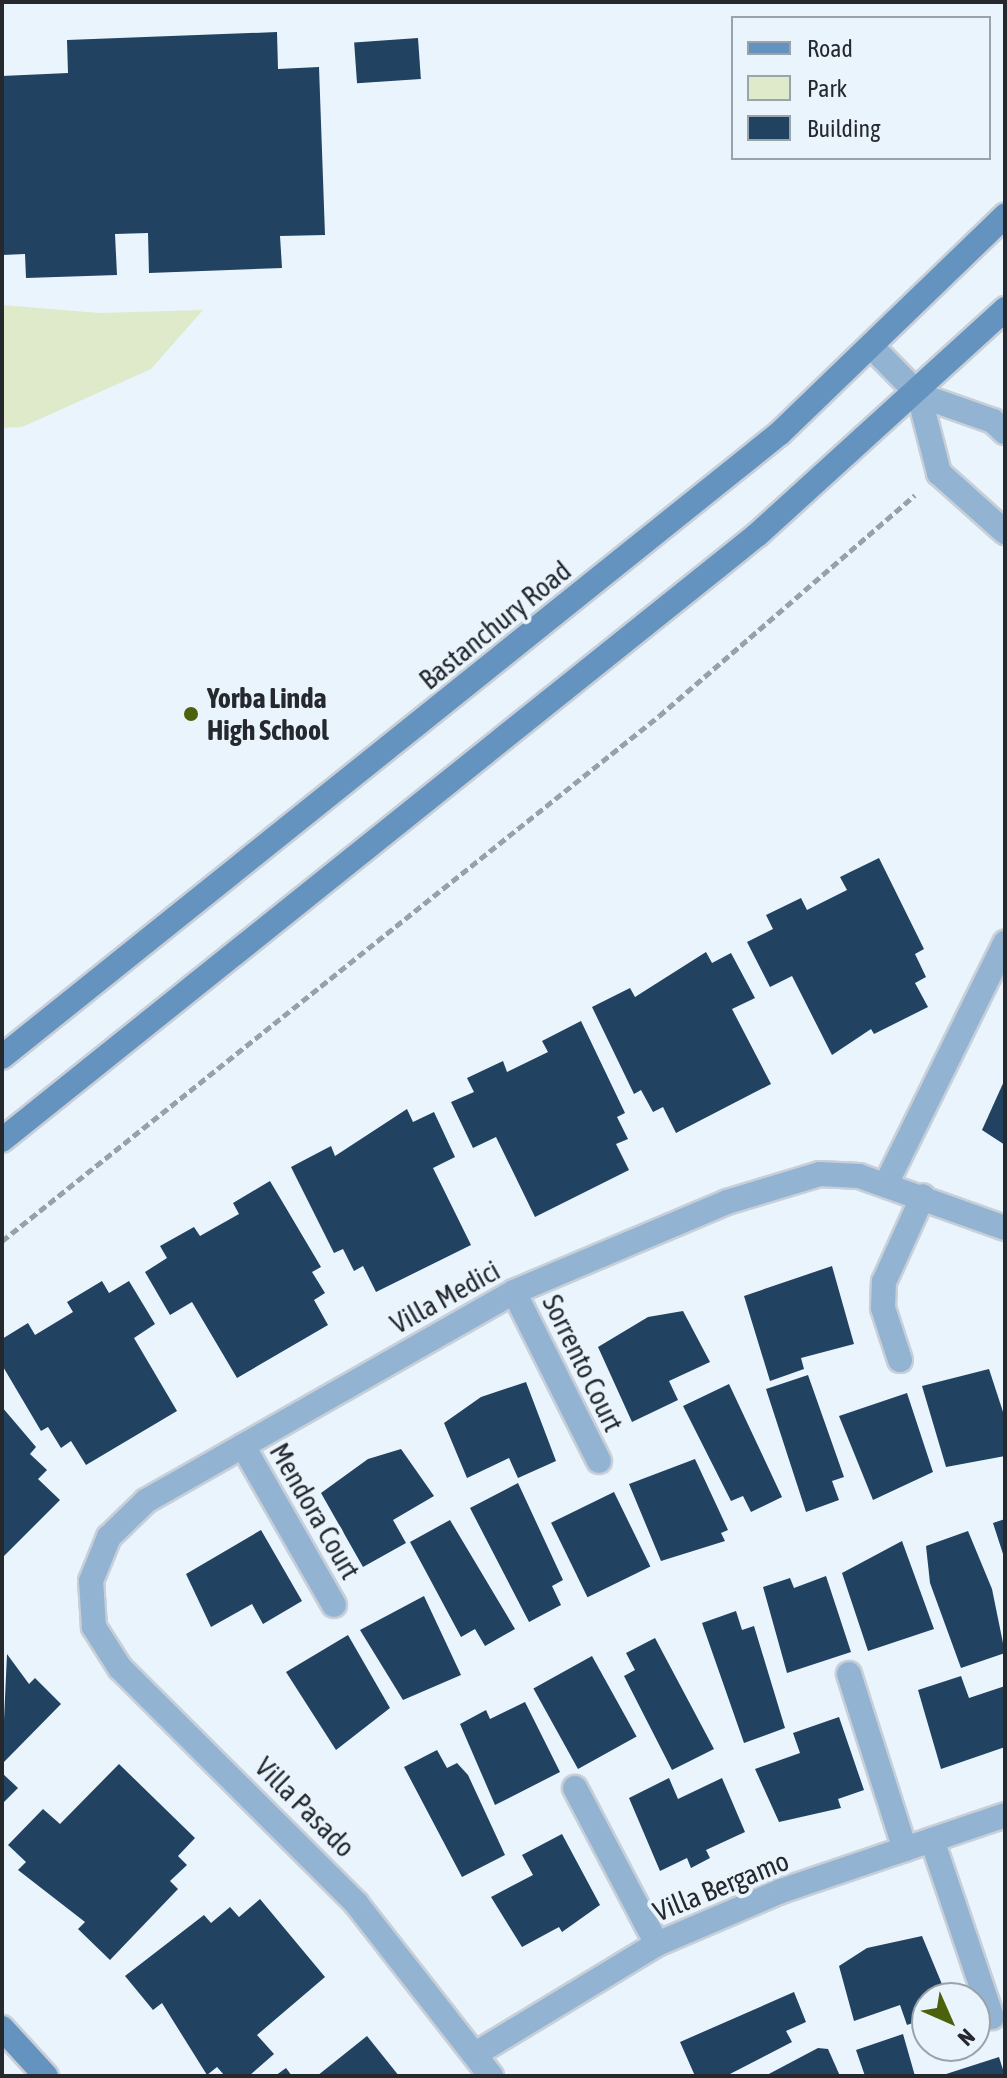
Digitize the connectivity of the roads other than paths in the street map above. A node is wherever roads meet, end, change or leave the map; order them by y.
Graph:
1 (1005, 216) edge
2 (1005, 309) edge
3 (873, 348) junction
4 (919, 395) junction
5 (1005, 432) edge
6 (1005, 532) edge
7 (1005, 943) edge
8 (2, 1057) edge
9 (2, 1140) edge
10 (887, 1182) junction
11 (923, 1196) junction
12 (1005, 1228) edge
13 (514, 1292) junction
14 (900, 1360) dead end
15 (243, 1446) junction
16 (599, 1461) dead end
17 (91, 1581) joint
18 (334, 1605) dead end
19 (849, 1674) dead end
20 (575, 1788) dead end
21 (1005, 1815) edge
22 (932, 1840) junction
23 (905, 1849) junction
24 (657, 1944) junction
25 (992, 2017) dead end
26 (2, 2028) edge
27 (477, 2053) junction
28 (46, 2076) edge
29 (491, 2076) edge

1 - 3 main road, Bastanchury Road
2 - 4 main road
3 - 4 street
3 - 8 main road, Bastanchury Road
4 - 5 street
4 - 6 street
4 - 9 main road
7 - 10 street
10 - 11 street, Villa Medici
10 - 13 street, Villa Medici
11 - 12 street, Villa Medici
11 - 14 street
13 - 15 street, Villa Medici
13 - 16 street, Sorrento Court
15 - 17 street, Villa Medici
15 - 18 street, Mendora Court
17 - 27 street, Villa Pasado
19 - 23 street
20 - 24 street
21 - 22 street, Villa Bergamo
22 - 23 street, Villa Bergamo
22 - 25 street
23 - 24 street, Villa Bergamo
24 - 27 street, Villa Bergamo
26 - 28 main road
27 - 29 street, Villa Pasado

